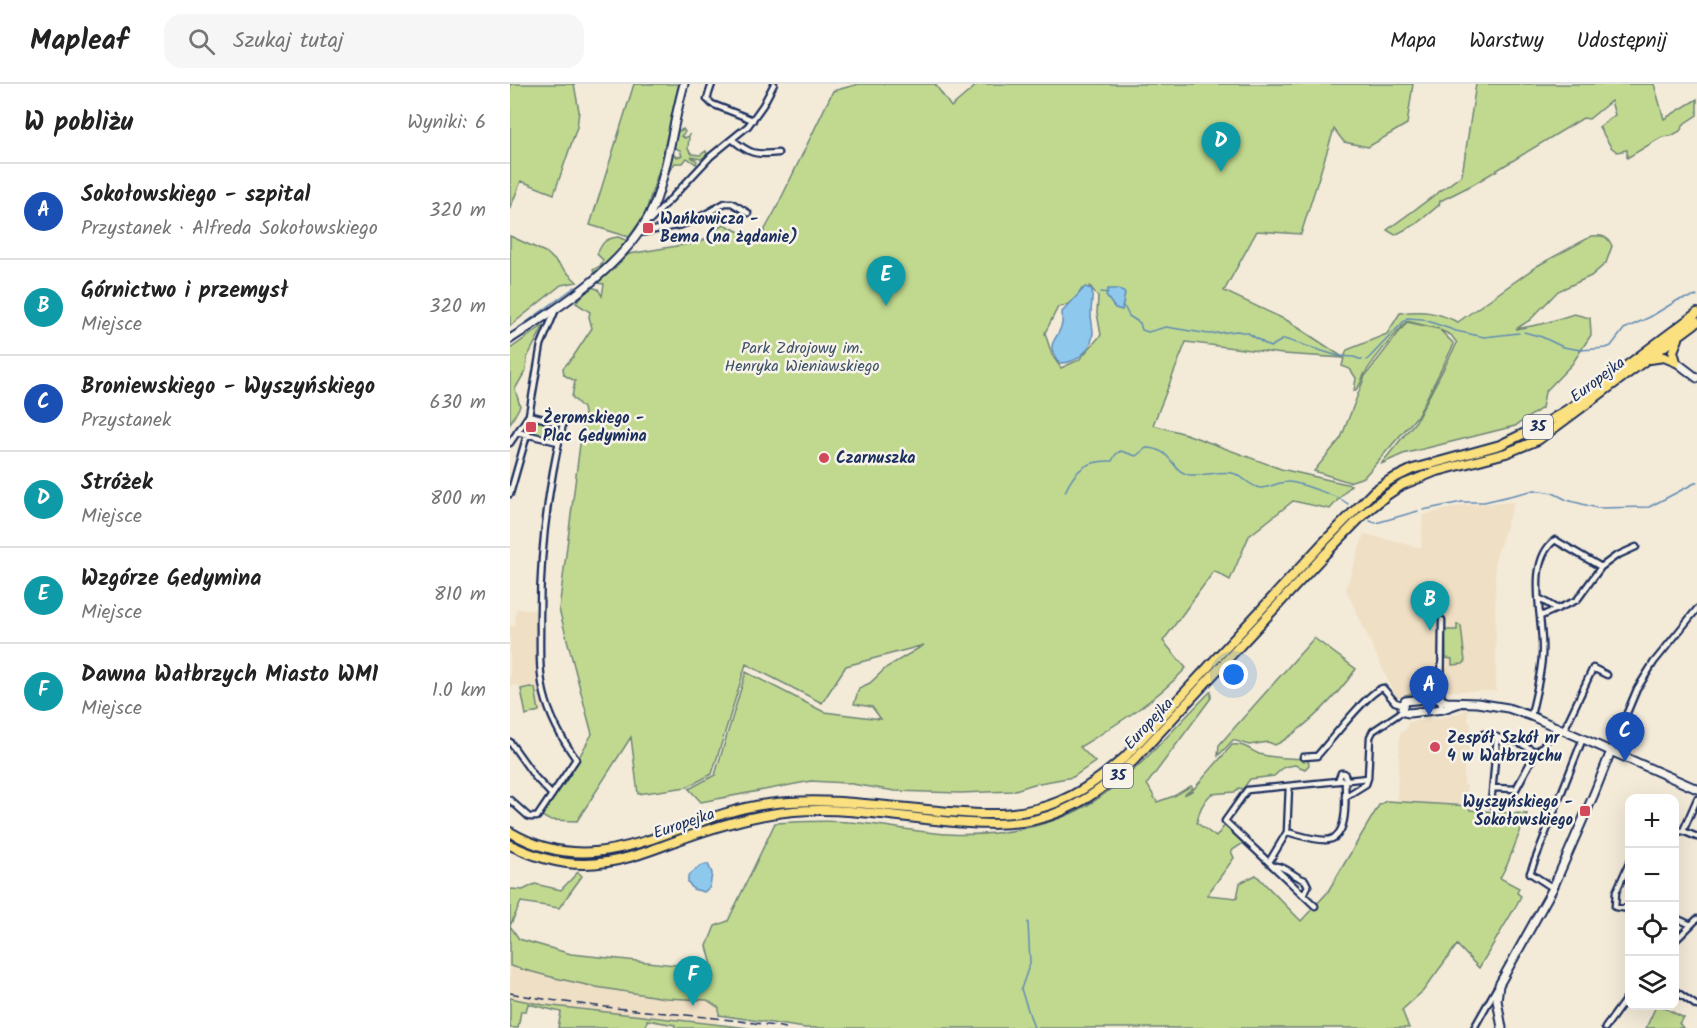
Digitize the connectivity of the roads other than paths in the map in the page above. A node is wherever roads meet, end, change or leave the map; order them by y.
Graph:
1 (684, 84) edge
2 (712, 84) edge
3 (774, 84) edge
4 (753, 120) junction
5 (733, 140) junction
6 (778, 153) dead end
7 (748, 213) dead end
8 (650, 220) junction
9 (657, 231) junction
10 (639, 233) junction
11 (557, 307) junction
12 (1697, 313) edge
13 (1697, 322) edge
14 (1680, 335) junction
15 (510, 339) edge
16 (1646, 361) junction
17 (1676, 362) junction
18 (1697, 378) edge
19 (530, 416) junction
20 (517, 432) junction
21 (527, 435) junction
22 (510, 442) edge
23 (558, 442) junction
24 (510, 494) edge
25 (1636, 547) dead end
26 (1601, 567) junction
27 (1540, 599) junction
28 (1557, 609) junction
29 (1697, 609) edge
30 (1541, 616) junction
31 (1442, 620) dead end
32 (1607, 675) dead end
33 (1442, 700) junction
34 (1460, 703) junction
35 (1400, 706) junction
36 (1441, 709) junction
37 (1532, 716) junction
38 (1560, 728) junction
39 (1483, 734) dead end
40 (1497, 737) junction
41 (1583, 738) junction
42 (510, 742) edge
43 (1611, 751) junction
44 (1536, 752) junction
45 (1304, 757) dead end
46 (1368, 778) junction
47 (1346, 780) junction
48 (1289, 786) junction
49 (1493, 788) junction
50 (1697, 789) edge
51 (552, 795) junction
52 (1345, 797) junction
53 (1697, 799) edge
54 (510, 800) edge
55 (1491, 804) dead end
56 (1679, 831) edge
57 (1683, 831) junction
58 (510, 832) edge
59 (1287, 832) junction
60 (1697, 837) edge
61 (510, 845) edge
62 (1269, 862) junction
63 (1275, 866) junction
64 (1625, 871) edge
65 (1553, 888) junction
66 (1303, 895) junction
67 (1315, 906) dead end
68 (1625, 909) edge
69 (1697, 918) edge
70 (1679, 919) edge
71 (1691, 925) junction
72 (1679, 937) edge
73 (1498, 985) junction
74 (1679, 993) edge
75 (1625, 999) edge
76 (1697, 1006) edge
77 (1474, 1028) edge
78 (1502, 1028) edge
79 (1605, 1028) edge

1 - 8 street
2 - 4 street
3 - 4 street
4 - 5 street
5 - 6 street
5 - 8 street
7 - 9 street
8 - 9 street
8 - 10 street
9 - 10 street
10 - 11 street
11 - 15 street
11 - 19 street
12 - 58 main road, Europejka / 35
13 - 14 main road, Europejka / 35
14 - 16 main road, Europejka / 35
14 - 17 main road
16 - 17 main road
16 - 61 main road, Europejka / 35
17 - 18 street
19 - 20 street
19 - 21 street
19 - 23 street
20 - 21 street
20 - 22 street
21 - 23 street
21 - 24 street
23 - 51 street
25 - 26 street
26 - 27 street
26 - 28 street
27 - 28 street
27 - 30 street
28 - 30 street
29 - 43 street
30 - 37 street
31 - 33 street
32 - 38 street
33 - 34 street
33 - 35 street
33 - 36 street
34 - 36 street
34 - 37 street
35 - 36 street
35 - 45 street
35 - 46 street
37 - 38 street
38 - 41 street
38 - 44 street
39 - 40 street
40 - 44 street
40 - 49 street
41 - 43 street
41 - 65 street
42 - 51 street
43 - 50 street
43 - 65 street
44 - 49 street
46 - 47 street
46 - 52 street
47 - 48 street
47 - 52 street
48 - 59 street
48 - 62 street
49 - 55 street
51 - 54 street
52 - 59 street
53 - 57 street
56 - 57 street
57 - 60 street
59 - 62 street
62 - 63 street
63 - 66 street
63 - 66 street
64 - 68 street
65 - 73 street
66 - 67 street
69 - 71 street
70 - 71 street
71 - 72 street
73 - 77 street
73 - 78 street
74 - 76 street
75 - 79 street

